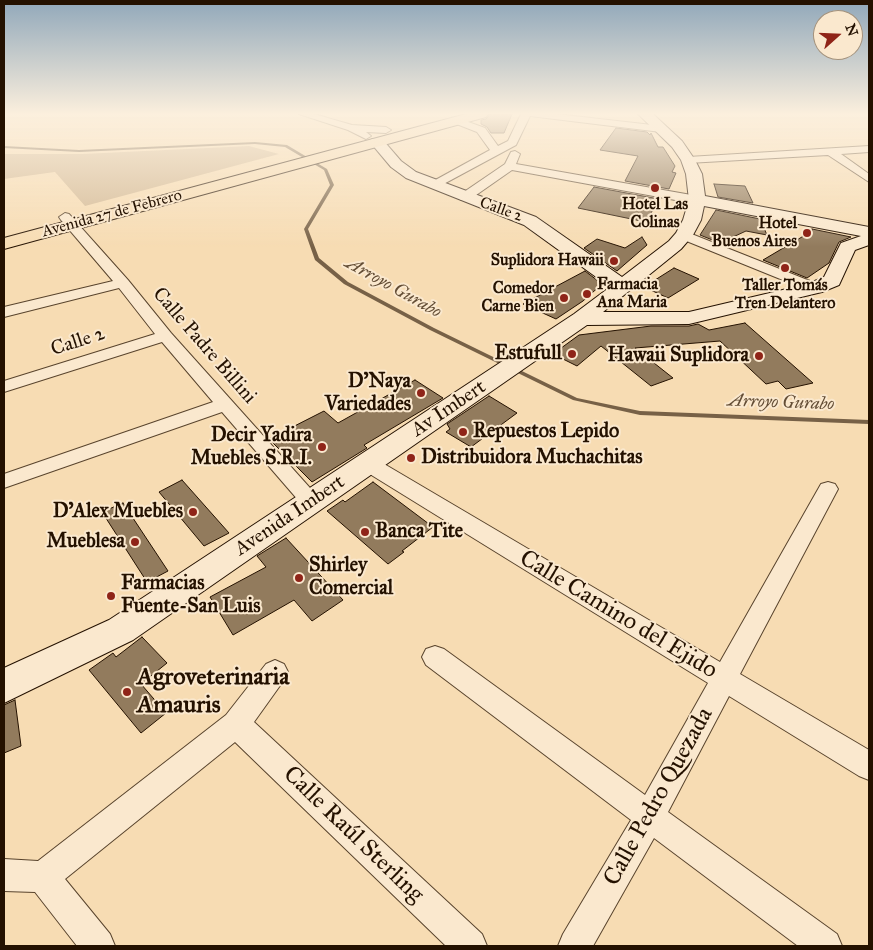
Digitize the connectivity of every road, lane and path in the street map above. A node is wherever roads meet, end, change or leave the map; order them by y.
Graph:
1 (299, 158) edge
2 (392, 158) edge
3 (483, 158) edge
4 (513, 158) edge
5 (718, 158) edge
6 (840, 158) edge
7 (688, 160) joint
8 (510, 166) junction
9 (869, 179) edge
10 (434, 185) junction
11 (465, 197) junction
12 (697, 200) junction
13 (68, 221) junction
14 (869, 232) edge
15 (4, 234) edge
16 (684, 235) junction
17 (869, 239) edge
18 (4, 244) edge
19 (123, 284) junction
20 (623, 287) junction
21 (815, 288) junction
22 (4, 312) edge
23 (582, 319) junction
24 (165, 336) junction
25 (4, 387) edge
26 (226, 404) junction
27 (367, 463) junction
28 (4, 481) edge
29 (828, 489) dead end
30 (312, 503) junction
31 (435, 657) dead end
32 (275, 672) dead end
33 (724, 680) junction
34 (4, 686) edge
35 (236, 724) junction
36 (869, 766) edge
37 (649, 817) junction
38 (4, 875) edge
39 (43, 877) junction
40 (98, 946) edge
41 (470, 946) edge
42 (575, 946) edge
43 (825, 946) edge

1 - 13 main road, Avenida 27 de Febrero
2 - 10 main road, Calle 2
3 - 10 street
4 - 8 street
5 - 7 street
6 - 9 street
7 - 12 main road
8 - 11 street
8 - 12 street
10 - 11 main road, Calle 2
11 - 20 main road, Calle 2
12 - 14 main road
12 - 16 main road
13 - 15 main road, Avenida 27 de Febrero
13 - 18 main road, Avenida 27 de Febrero
13 - 19 street, Calle Padre Billini
16 - 20 main road
16 - 21 street
17 - 21 main road
19 - 22 street
19 - 24 street, Calle Padre Billini
20 - 23 main road
21 - 23 main road
23 - 27 main road, Av Imbert
24 - 25 street, Calle 2
24 - 26 street, Calle Padre Billini
26 - 28 street
26 - 30 street, Calle Padre Billini
27 - 30 main road, Avenida Imbert
27 - 33 street, Calle Camino del Ejido
29 - 33 street, Calle Pedro Quezada
30 - 34 main road, Avenida Imbert
31 - 37 street
32 - 35 street
33 - 36 street, Calle Camino del Ejido
33 - 37 street, Calle Pedro Quezada
35 - 39 street
35 - 41 street, Calle Raúl Sterling
37 - 42 street, Calle Pedro Quezada
37 - 43 street
38 - 39 street
39 - 40 street

